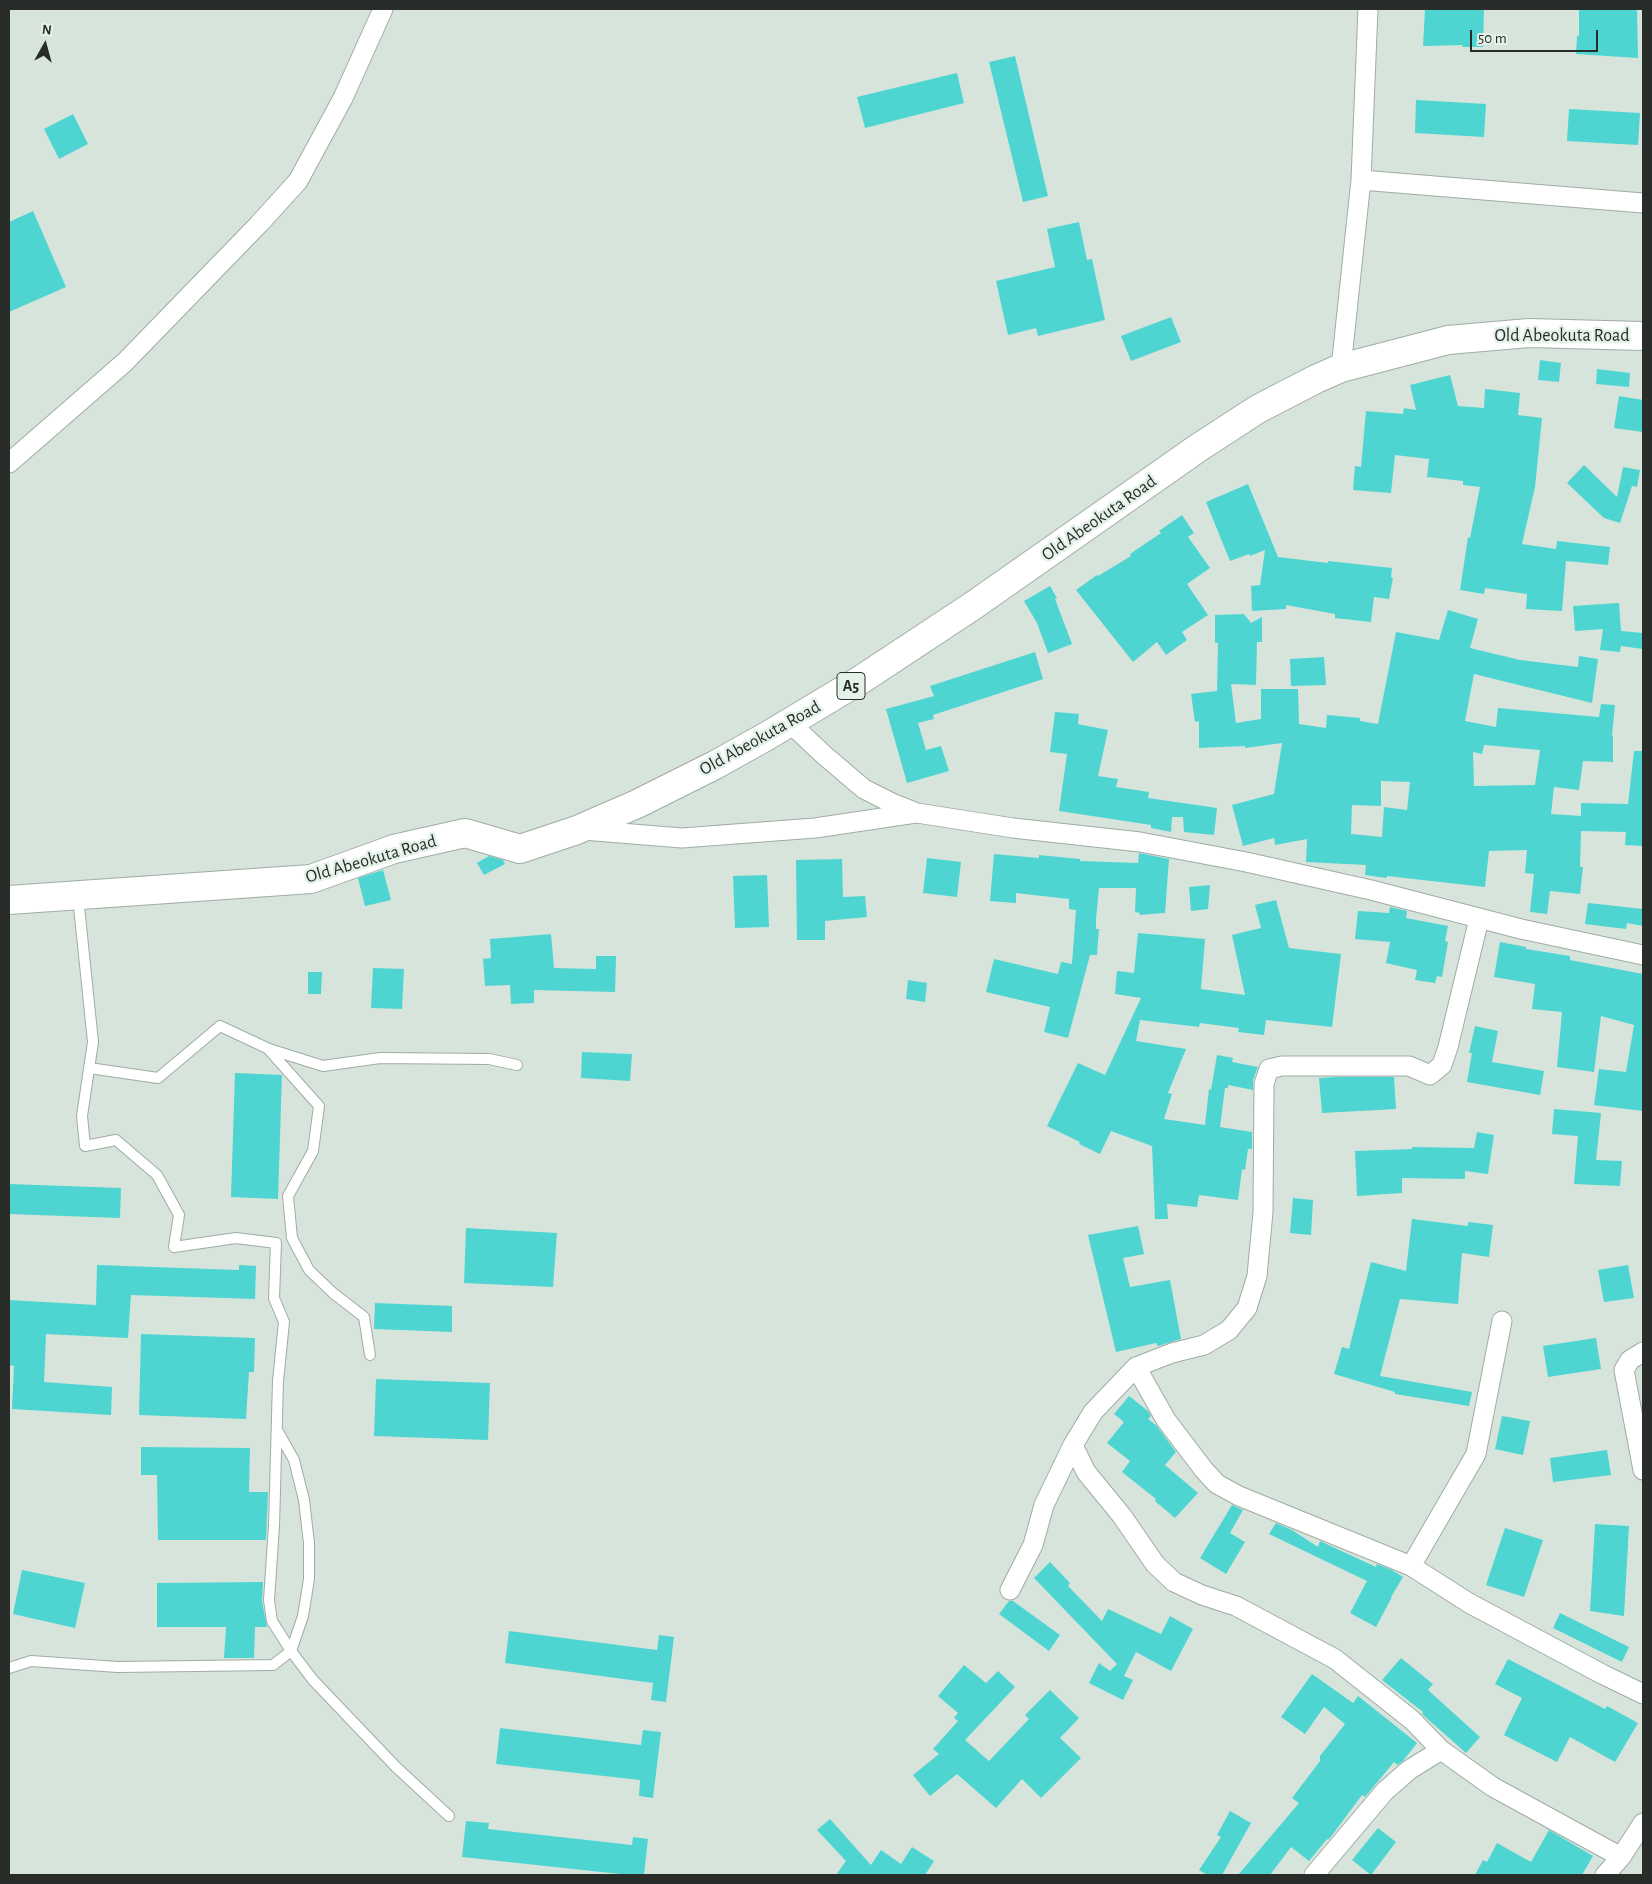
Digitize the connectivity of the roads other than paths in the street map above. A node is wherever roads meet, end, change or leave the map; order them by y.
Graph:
1 (383, 9) edge
2 (1368, 9) edge
3 (1361, 180) junction
4 (1643, 203) edge
5 (1643, 336) edge
6 (1341, 368) junction
7 (9, 463) edge
8 (790, 723) junction
9 (917, 813) junction
10 (577, 830) junction
11 (78, 896) junction
12 (9, 900) edge
13 (1480, 919) junction
14 (1643, 955) edge
15 (269, 1049) junction
16 (518, 1065) dead end
17 (90, 1068) junction
18 (1502, 1321) dead end
19 (1643, 1352) edge
20 (370, 1355) dead end
21 (1136, 1367) junction
22 (277, 1430) junction
23 (1073, 1445) junction
24 (1643, 1470) edge
25 (1411, 1566) junction
26 (1010, 1590) dead end
27 (291, 1651) junction
28 (9, 1668) edge
29 (1643, 1694) edge
30 (1441, 1750) junction
31 (449, 1816) dead end
32 (1643, 1823) edge
33 (1621, 1857) junction
34 (1314, 1875) edge
35 (1605, 1875) edge

1 - 7 street
2 - 3 street
3 - 4 street
3 - 6 street
5 - 6 highway, Old Abeokuta Road / A5
6 - 8 highway, Old Abeokuta Road / A5
8 - 9 street
8 - 10 highway, Old Abeokuta Road / A5
9 - 10 street
9 - 13 street
10 - 11 highway, Old Abeokuta Road / A5
11 - 12 highway, Old Abeokuta Road / A5
11 - 17 lane
13 - 14 street
13 - 21 street
15 - 16 lane
15 - 17 lane
15 - 20 lane
17 - 22 lane
18 - 25 street
19 - 24 street
21 - 23 street
21 - 25 street
22 - 27 lane
22 - 27 lane
23 - 26 street
23 - 30 street
25 - 29 street
27 - 28 lane
27 - 31 lane
30 - 33 street
30 - 34 street
32 - 33 street
33 - 35 street

